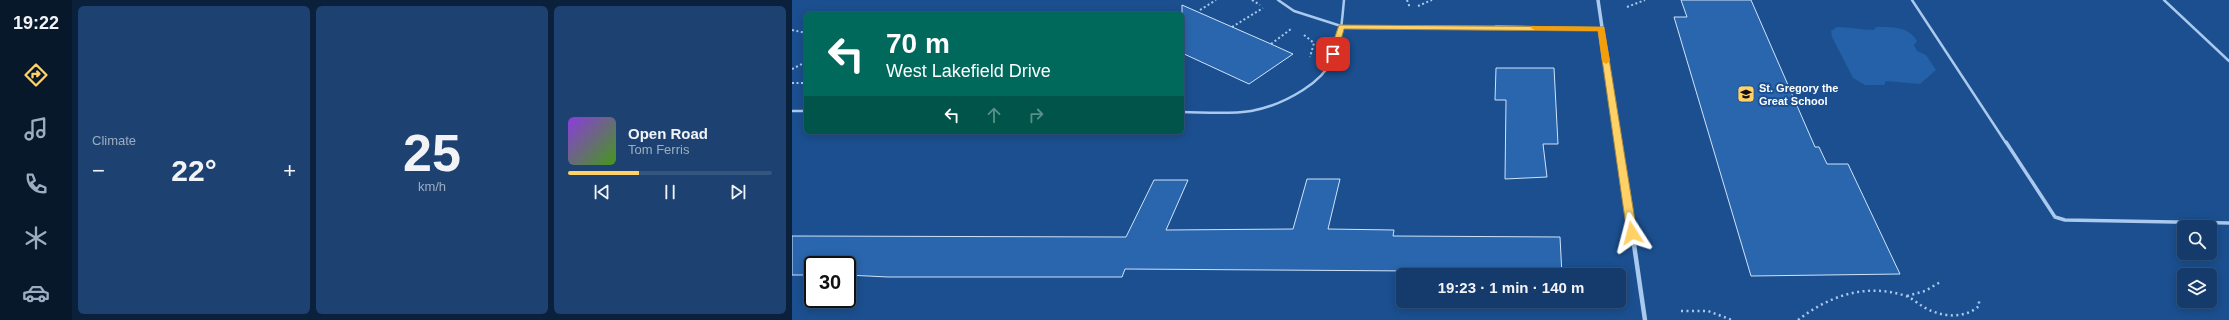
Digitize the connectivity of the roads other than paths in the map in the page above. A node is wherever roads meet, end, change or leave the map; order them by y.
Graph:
1 (1278, 0) edge
2 (1344, 0) edge
3 (1598, 0) edge
4 (1912, 0) edge
5 (2164, 0) edge
6 (1341, 26) junction
7 (1496, 27) joint
8 (1601, 29) junction
9 (2229, 61) edge
10 (792, 111) edge
11 (804, 111) edge
12 (1184, 112) edge
13 (2229, 223) edge
14 (1645, 320) edge

1 - 6 lane
2 - 6 lane
3 - 8 street
4 - 13 lane
5 - 9 lane
6 - 7 lane
6 - 12 lane
7 - 8 street
8 - 14 street
10 - 11 lane

